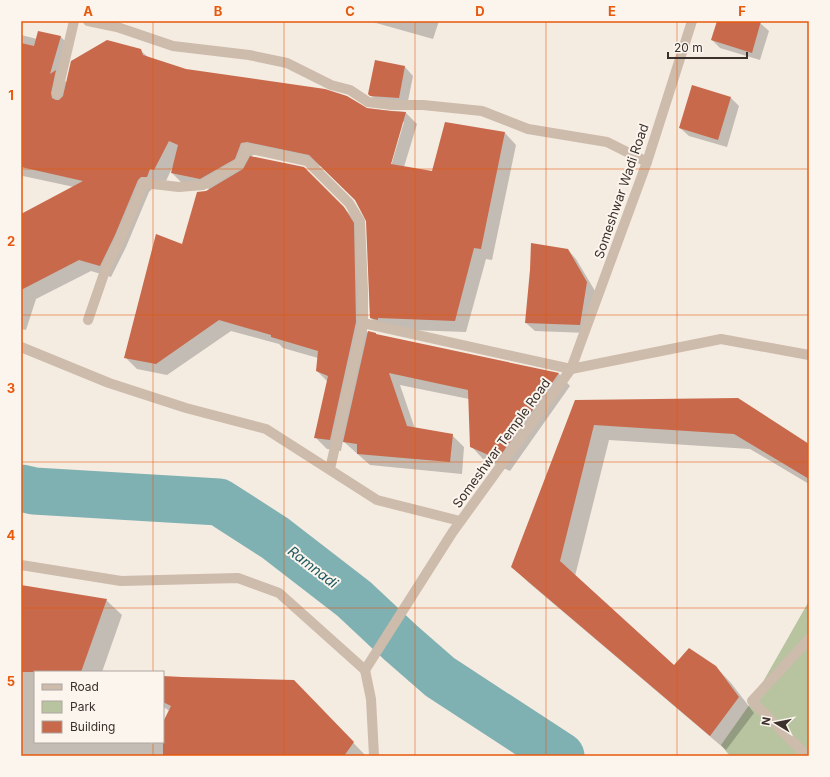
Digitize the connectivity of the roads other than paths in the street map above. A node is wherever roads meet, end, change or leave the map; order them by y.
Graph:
1 (74, 21) edge
2 (88, 21) edge
3 (692, 21) edge
4 (57, 94) dead end
5 (647, 162) junction
6 (88, 320) dead end
7 (363, 323) junction
8 (21, 347) edge
9 (809, 355) edge
10 (572, 369) junction
11 (330, 469) junction
12 (460, 521) junction
13 (21, 565) edge
14 (809, 639) edge
15 (364, 670) junction
16 (374, 756) edge
17 (807, 756) edge

1 - 4 street
2 - 5 street
3 - 5 street, Someshwar Wadi Road
5 - 10 street, Someshwar Wadi Road
6 - 7 street
7 - 10 street
7 - 11 street
8 - 11 street
9 - 10 street
10 - 12 street, Someshwar Temple Road
11 - 12 street
12 - 15 street, Someshwar Temple Road
13 - 15 street
14 - 17 street
15 - 16 street

